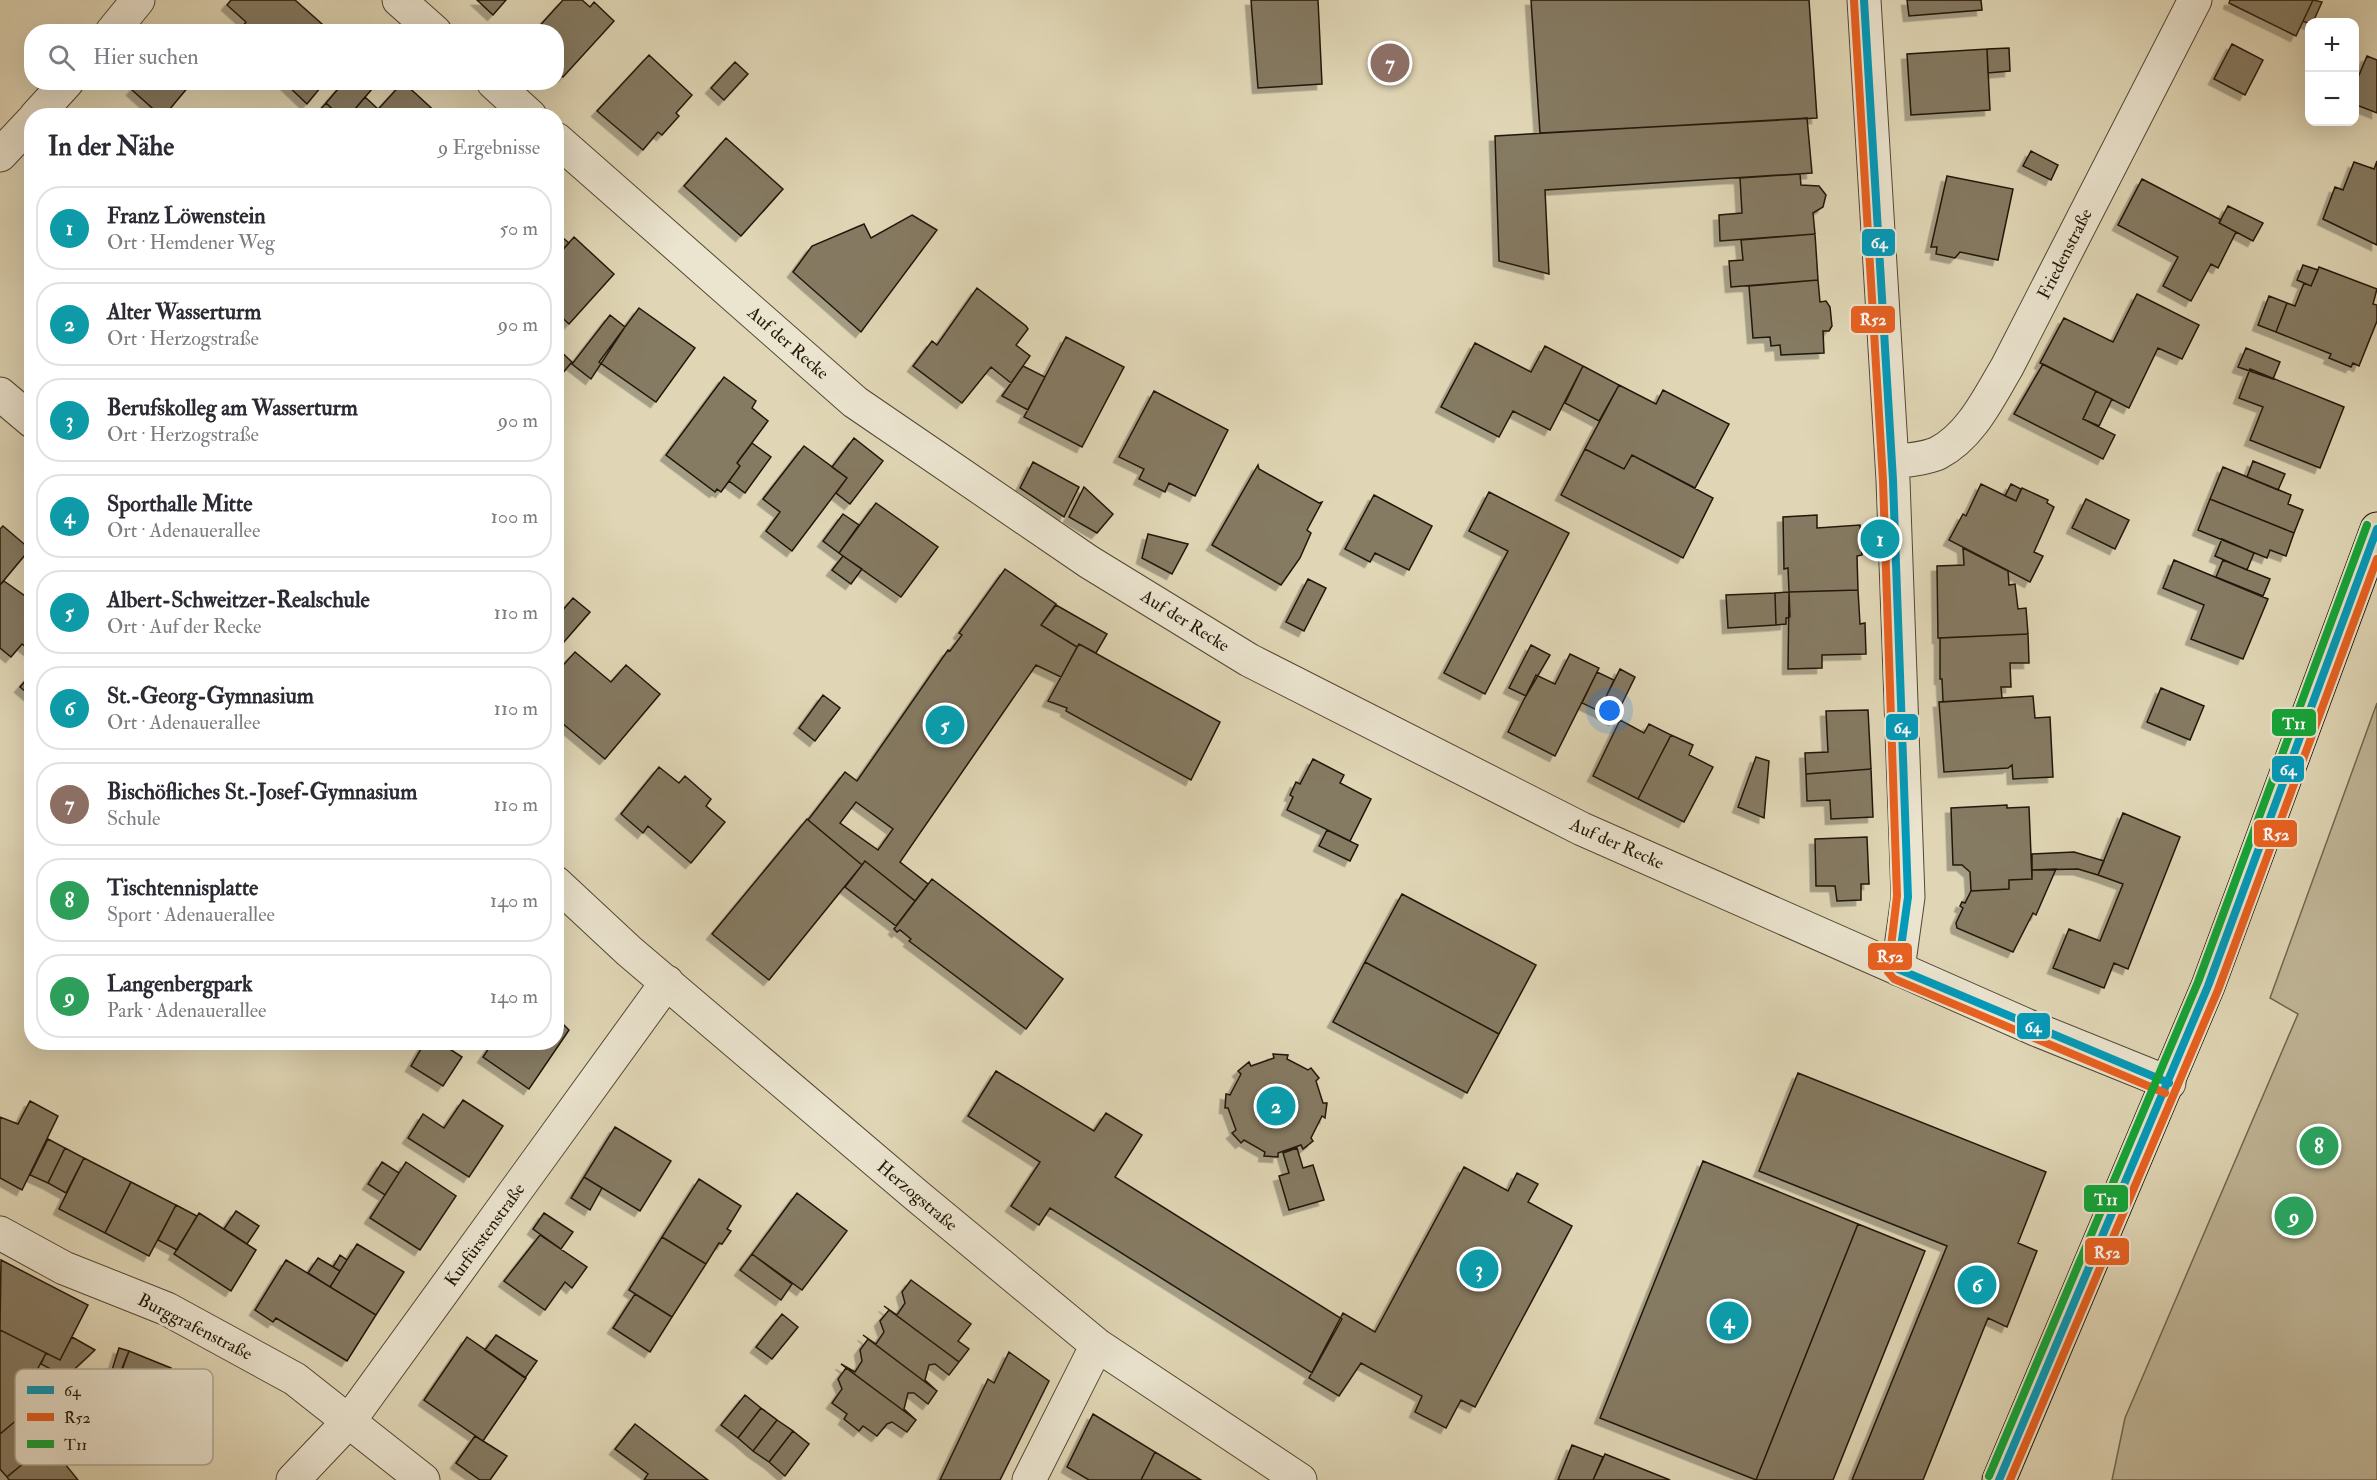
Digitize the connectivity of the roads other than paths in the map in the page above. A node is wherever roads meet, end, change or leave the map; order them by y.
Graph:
1 (138, 0) edge
2 (399, 0) edge
3 (1864, 0) edge
4 (2195, 0) edge
5 (118, 24) edge
6 (426, 24) edge
7 (60, 90) edge
8 (502, 90) edge
9 (43, 108) edge
10 (521, 108) edge
11 (24, 130) edge
12 (564, 146) edge
13 (0, 155) edge
14 (0, 394) edge
15 (24, 414) edge
16 (1893, 462) junction
17 (2377, 529) edge
18 (564, 890) edge
19 (1898, 969) junction
20 (668, 982) junction
21 (2169, 1083) junction
22 (0, 1233) edge
23 (1097, 1345) junction
24 (349, 1421) junction
25 (1266, 1471) edge
26 (293, 1480) edge
27 (423, 1480) edge
28 (1029, 1480) edge
29 (1300, 1480) edge
30 (1999, 1480) edge

1 - 5 street
2 - 6 street
3 - 16 street
4 - 16 street, Friedenstraße
7 - 9 street
8 - 10 street
11 - 13 street
12 - 19 street, Auf der Recke
14 - 15 street
16 - 19 street
17 - 21 main road
18 - 20 street, Herzogstraße
19 - 21 street, Auf der Recke
20 - 23 street, Herzogstraße
20 - 24 street, Kurfürstenstraße
21 - 30 main road
22 - 24 street, Burggrafenstraße
23 - 25 street, Herzogstraße
23 - 28 street
24 - 26 street, Kurfürstenstraße
24 - 27 street, Burggrafenstraße
25 - 29 street, Herzogstraße

